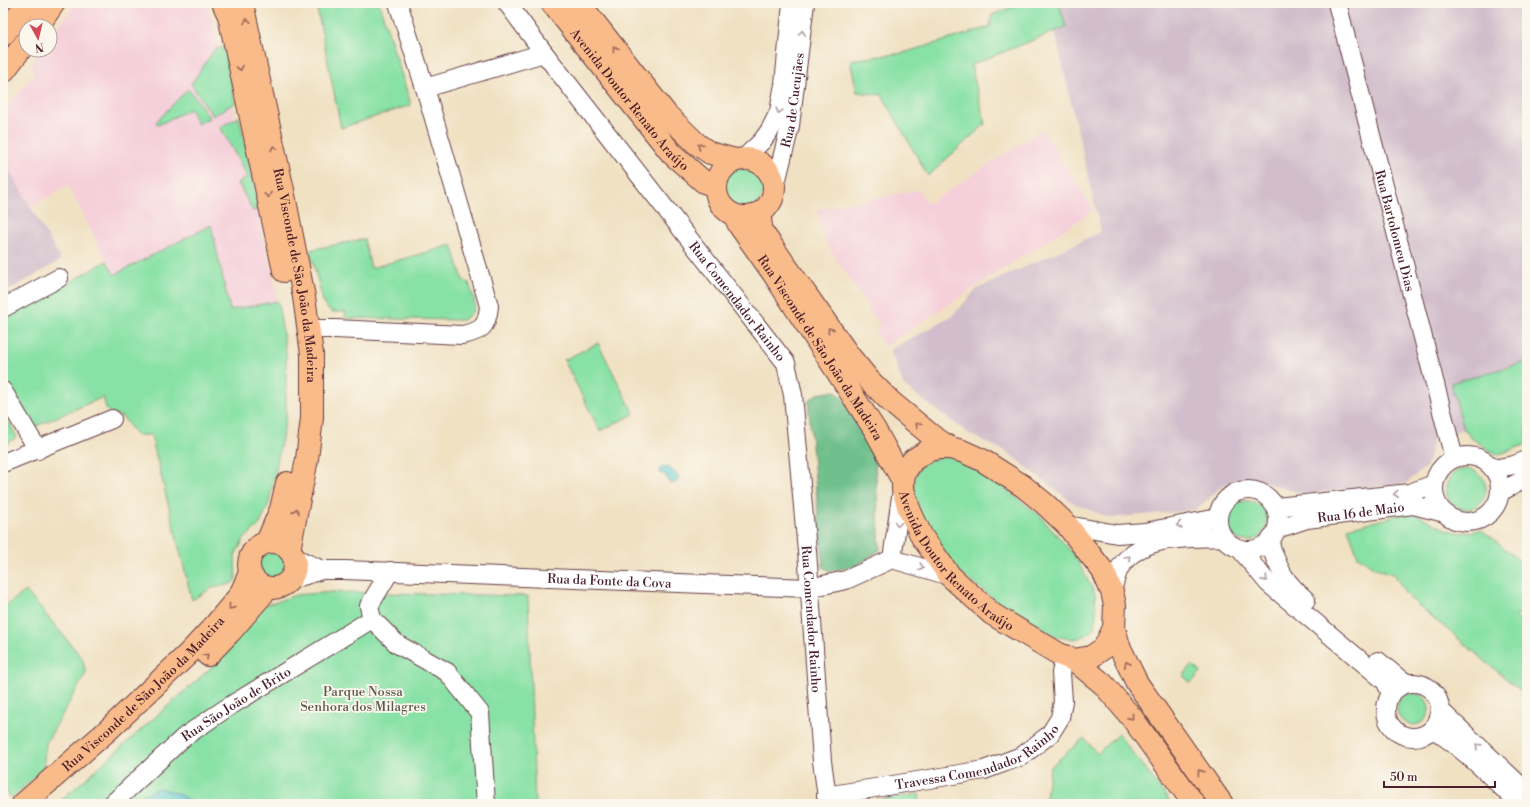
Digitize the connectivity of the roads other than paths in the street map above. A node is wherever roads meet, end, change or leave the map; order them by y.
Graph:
1 (28, 3) edge
2 (54, 3) edge
3 (223, 3) edge
4 (242, 3) edge
5 (398, 3) edge
6 (507, 3) edge
7 (552, 3) edge
8 (579, 3) edge
9 (792, 3) edge
10 (805, 3) edge
11 (1337, 3) edge
12 (44, 18) edge
13 (3, 35) edge
14 (18, 52) edge
15 (544, 53) junction
16 (3, 72) edge
17 (425, 88) junction
18 (740, 159) junction
19 (715, 186) junction
20 (773, 195) junction
21 (759, 213) junction
22 (735, 216) junction
23 (58, 278) dead end
24 (3, 308) edge
25 (309, 329) junction
26 (3, 391) edge
27 (112, 419) dead end
28 (950, 448) junction
29 (38, 450) junction
30 (1454, 458) junction
31 (1527, 460) edge
32 (3, 463) edge
33 (1493, 469) junction
34 (1527, 478) edge
35 (1434, 484) junction
36 (903, 485) junction
37 (1500, 492) junction
38 (1276, 507) junction
39 (1444, 513) junction
40 (1218, 518) junction
41 (1067, 526) junction
42 (1273, 535) junction
43 (1223, 537) junction
44 (267, 542) junction
45 (1240, 549) junction
46 (291, 553) junction
47 (892, 559) junction
48 (322, 570) junction
49 (390, 572) junction
50 (250, 573) junction
51 (950, 576) junction
52 (290, 580) junction
53 (268, 588) junction
54 (810, 588) junction
55 (1112, 592) junction
56 (372, 619) junction
57 (1114, 628) junction
58 (1070, 659) junction
59 (1407, 683) junction
60 (1392, 693) junction
61 (1440, 710) junction
62 (1433, 729) junction
63 (1527, 792) edge
64 (827, 800) edge
65 (24, 804) edge
66 (42, 804) edge
67 (112, 804) edge
68 (486, 804) edge
69 (1194, 804) edge
70 (1222, 804) edge
71 (1520, 804) edge

1 - 13 main road
2 - 12 main road
3 -> 44 main road, Rua Visconde de São João da Madeira
25 -> 4 main road, Rua Visconde de São João da Madeira
5 - 17 street
6 - 15 street, Rua Comendador Rainho
7 - 19 main road, Avenida Doutor Renato Araújo
18 -> 8 main road, Avenida Doutor Renato Araújo
9 -> 18 street, Rua de Cucujães
20 -> 10 street, Rua de Cucujães
11 - 30 street, Rua Bartolomeu Dias
14 - 16 main road
15 - 17 street
15 - 54 street, Rua Comendador Rainho
17 - 25 street
18 - 19 main road
18 - 20 main road, Avenida Doutor Renato Araújo
19 - 22 main road
20 - 21 main road
21 - 22 main road
28 -> 21 main road, Rua Visconde de São João da Madeira
22 - 36 main road, Rua Visconde de São João da Madeira
23 - 24 street
46 -> 25 main road, Rua Visconde de São João da Madeira
26 - 29 street
27 - 29 street
28 - 36 main road, Avenida Doutor Renato Araújo
28 - 41 main road, Avenida Doutor Renato Araújo
29 - 32 street
30 - 33 street
30 - 35 street
31 - 33 street
33 - 37 street
34 - 37 street
35 -> 38 street, Rua 16 de Maio
35 - 39 street
36 -> 47 street
36 - 51 main road, Avenida Doutor Renato Araújo
37 - 39 street, Rua 16 de Maio
38 - 40 street
38 - 42 street
39 - 42 street, Rua 16 de Maio
40 -> 41 street
40 - 43 street
41 - 55 main road, Avenida Doutor Renato Araújo
42 - 45 street, Rua 16 de Maio
42 - 59 street
43 - 45 street
55 -> 43 street
44 - 46 main road
44 - 50 main road, Rua Visconde de São João da Madeira
45 -> 60 street
46 - 48 street, Rua da Fonte da Cova
46 - 52 main road, Rua Visconde de São João da Madeira
47 -> 51 street
47 - 54 street, Rua da Fonte da Cova
48 - 49 street, Rua da Fonte da Cova
48 - 52 street, Rua da Fonte da Cova
49 - 54 street, Rua da Fonte da Cova
49 - 56 street
50 - 53 main road
50 -> 65 main road, Rua Visconde de São João da Madeira
51 - 58 main road, Avenida Doutor Renato Araújo
52 - 53 main road
66 -> 53 main road, Rua Visconde de São João da Madeira
54 - 64 street, Rua Comendador Rainho
55 - 57 main road, Avenida Doutor Renato Araújo
56 - 67 street, Rua São João de Brito
56 - 68 street
57 - 58 main road, Avenida Doutor Renato Araújo
70 -> 57 main road, Avenida Doutor Renato Araújo
58 - 64 street, Travessa Comendador Rainho
58 -> 69 main road, Avenida Doutor Renato Araújo
59 - 60 street
59 - 61 street
60 - 62 street
61 - 62 street
63 -> 61 street
62 - 71 street

